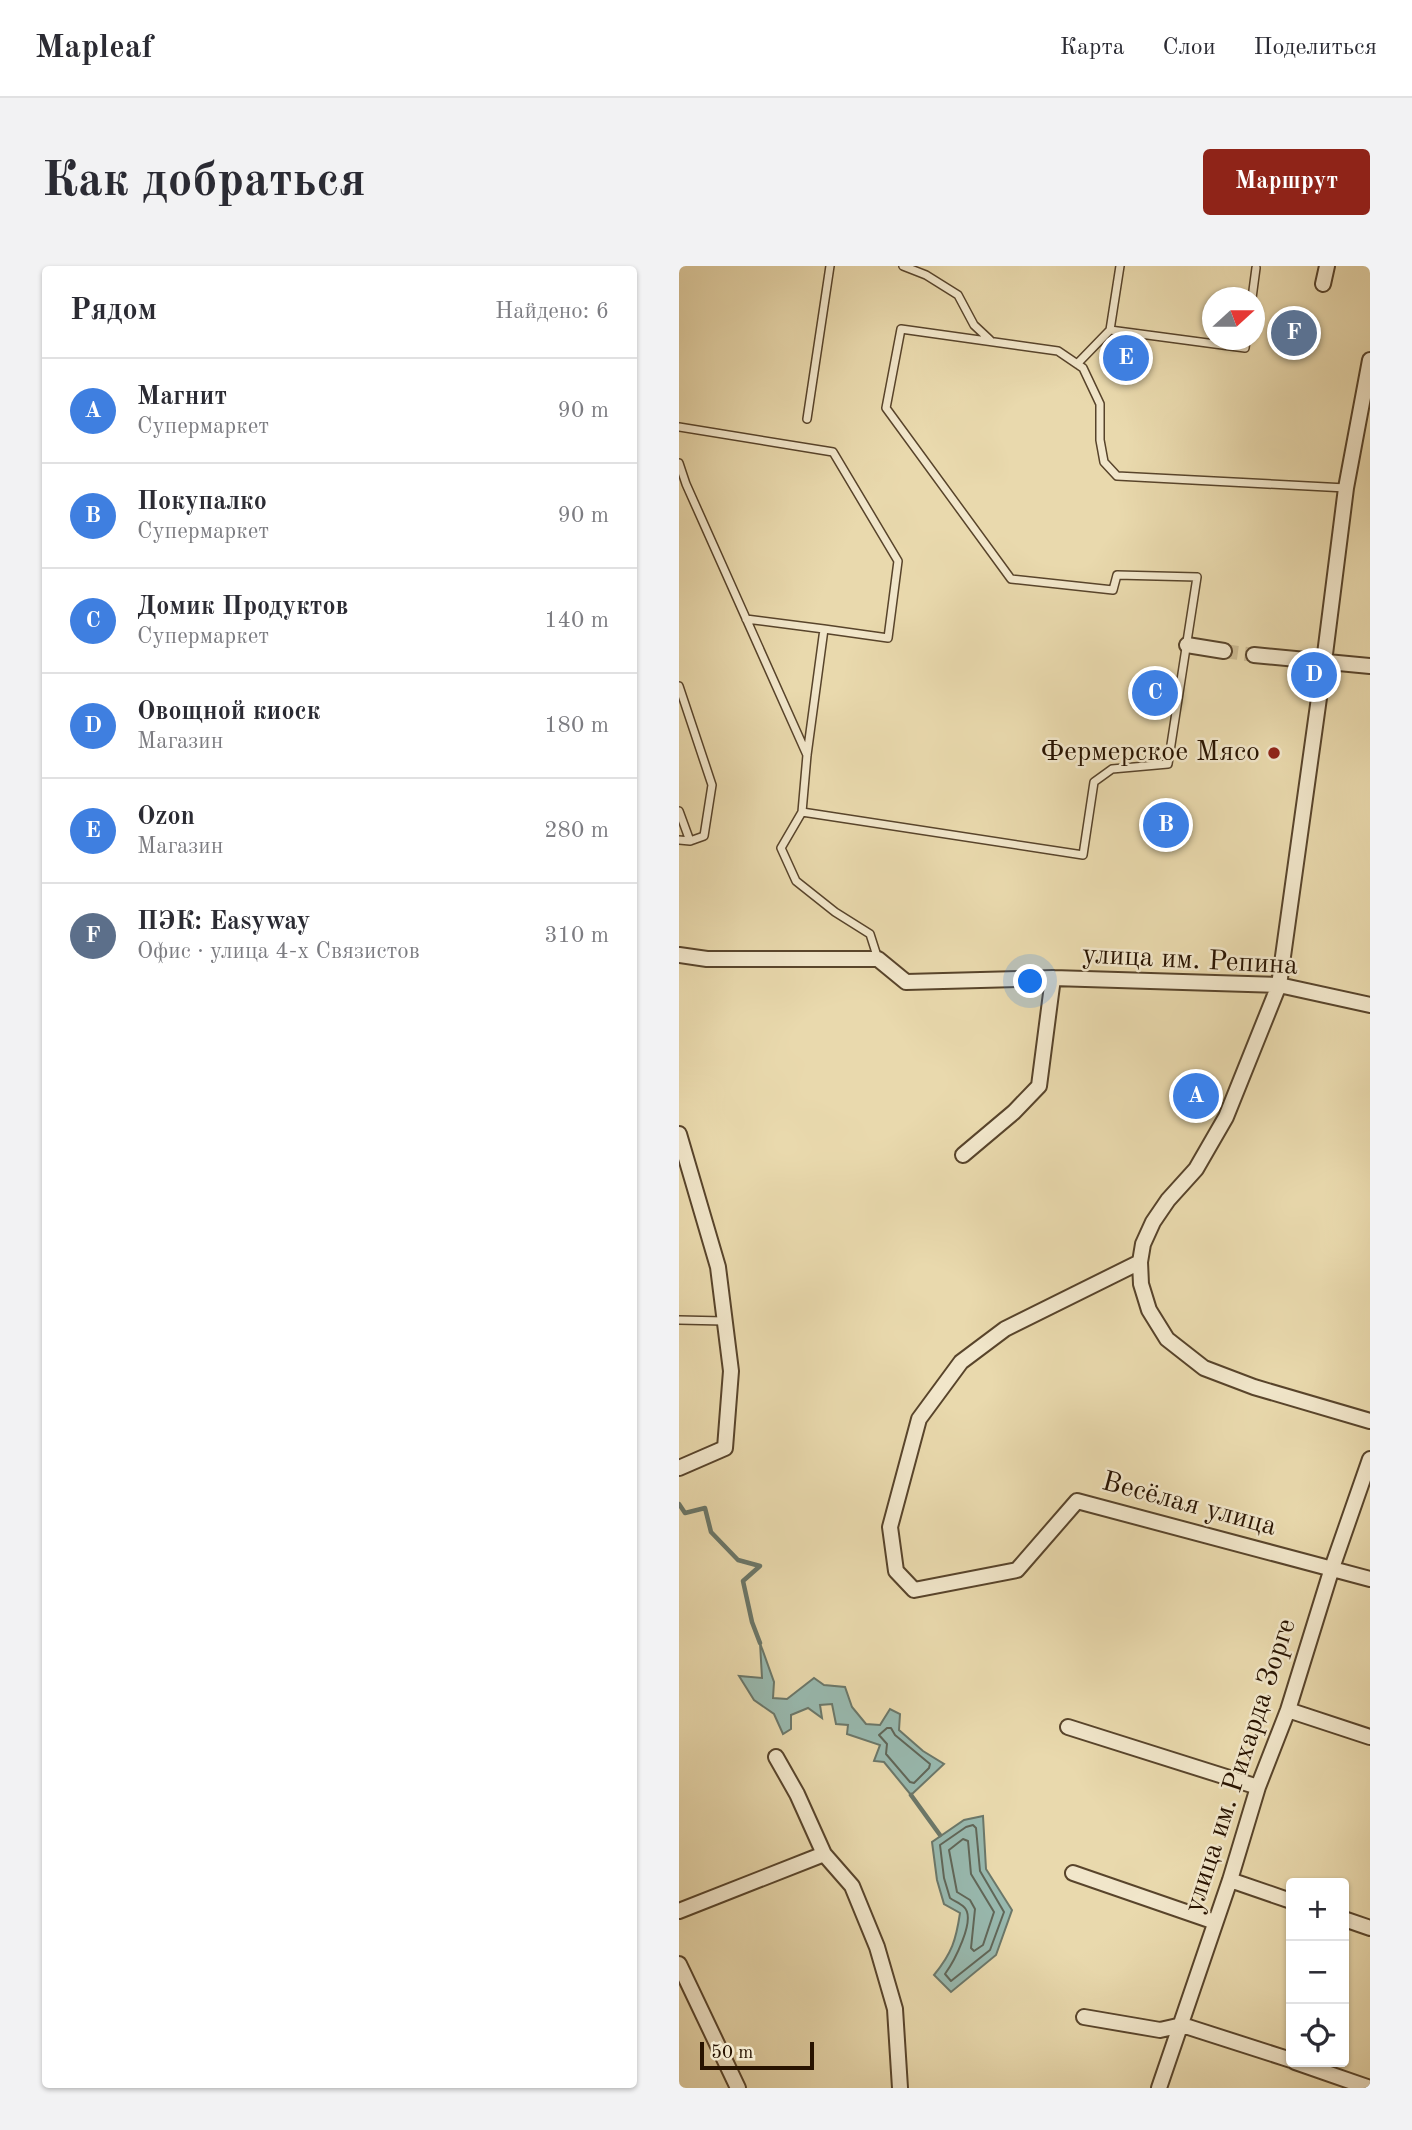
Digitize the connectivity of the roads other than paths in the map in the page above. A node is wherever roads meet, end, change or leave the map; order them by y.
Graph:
1 (830, 266) edge
2 (903, 266) edge
3 (1120, 266) edge
4 (1327, 266) edge
5 (1256, 268) dead end
6 (1323, 284) dead end
7 (1253, 287) edge
8 (1110, 330) junction
9 (991, 341) junction
10 (1202, 342) edge
11 (1370, 360) edge
12 (1077, 364) junction
13 (807, 419) dead end
14 (679, 427) edge
15 (679, 463) edge
16 (1346, 488) junction
17 (746, 618) junction
18 (824, 629) junction
19 (1187, 645) junction
20 (1224, 651) tunnel mouth
21 (1254, 654) tunnel mouth
22 (1324, 662) junction
23 (1370, 666) edge
24 (679, 686) edge
25 (807, 755) junction
26 (679, 811) edge
27 (802, 812) junction
28 (679, 840) edge
29 (690, 841) junction
30 (679, 955) edge
31 (878, 959) junction
32 (1053, 978) junction
33 (1279, 985) junction
34 (1370, 1005) edge
35 (679, 1135) edge
36 (963, 1155) dead end
37 (1140, 1262) junction
38 (679, 1320) edge
39 (725, 1321) junction
40 (1370, 1421) edge
41 (1370, 1459) edge
42 (679, 1468) edge
43 (1332, 1568) junction
44 (1370, 1579) edge
45 (1287, 1710) junction
46 (1068, 1727) dead end
47 (1370, 1737) edge
48 (776, 1758) dead end
49 (1258, 1787) junction
50 (824, 1854) junction
51 (1073, 1873) dead end
52 (1230, 1880) junction
53 (1286, 1899) edge
54 (679, 1911) edge
55 (1349, 1921) edge
56 (1215, 1922) junction
57 (1370, 1928) edge
58 (679, 1964) edge
59 (1084, 2017) dead end
60 (1182, 2025) junction
61 (1286, 2059) edge
62 (1310, 2067) edge
63 (738, 2088) edge
64 (900, 2088) edge
65 (1159, 2088) edge
66 (1370, 2088) edge

1 - 13 lane
2 - 9 lane
3 - 8 lane
4 - 6 street
5 - 7 lane
8 - 10 lane
8 - 12 lane
9 - 12 lane
9 - 19 lane
11 - 16 street
12 - 16 lane
14 - 18 lane
15 - 17 lane
16 - 22 street
17 - 18 lane
17 - 25 lane
18 - 25 lane
19 - 20 street
19 - 27 lane
21 - 22 street
22 - 23 street
22 - 33 street
24 - 29 lane
25 - 27 lane
26 - 29 lane
27 - 31 lane
28 - 29 lane
30 - 31 street
31 - 32 street, улица им. Репина
32 - 33 street, улица им. Репина
32 - 36 street
33 - 34 street, улица им. Репина
33 - 37 street
35 - 39 street
37 - 40 street
37 - 43 street, Весёлая улица
38 - 39 lane
39 - 42 street
41 - 43 street, улица им. Рихарда Зорге
43 - 44 street, Весёлая улица
43 - 45 street, улица им. Рихарда Зорге
45 - 47 street
45 - 49 street, улица им. Рихарда Зорге
46 - 49 street
48 - 50 street
49 - 52 street, улица им. Рихарда Зорге
50 - 54 street
50 - 64 street
51 - 56 street
52 - 53 street
52 - 56 street, улица им. Рихарда Зорге
55 - 57 street
56 - 60 street, улица им. Рихарда Зорге
58 - 63 street
59 - 60 street
60 - 61 street
60 - 65 street, улица им. Рихарда Зорге
62 - 66 street

